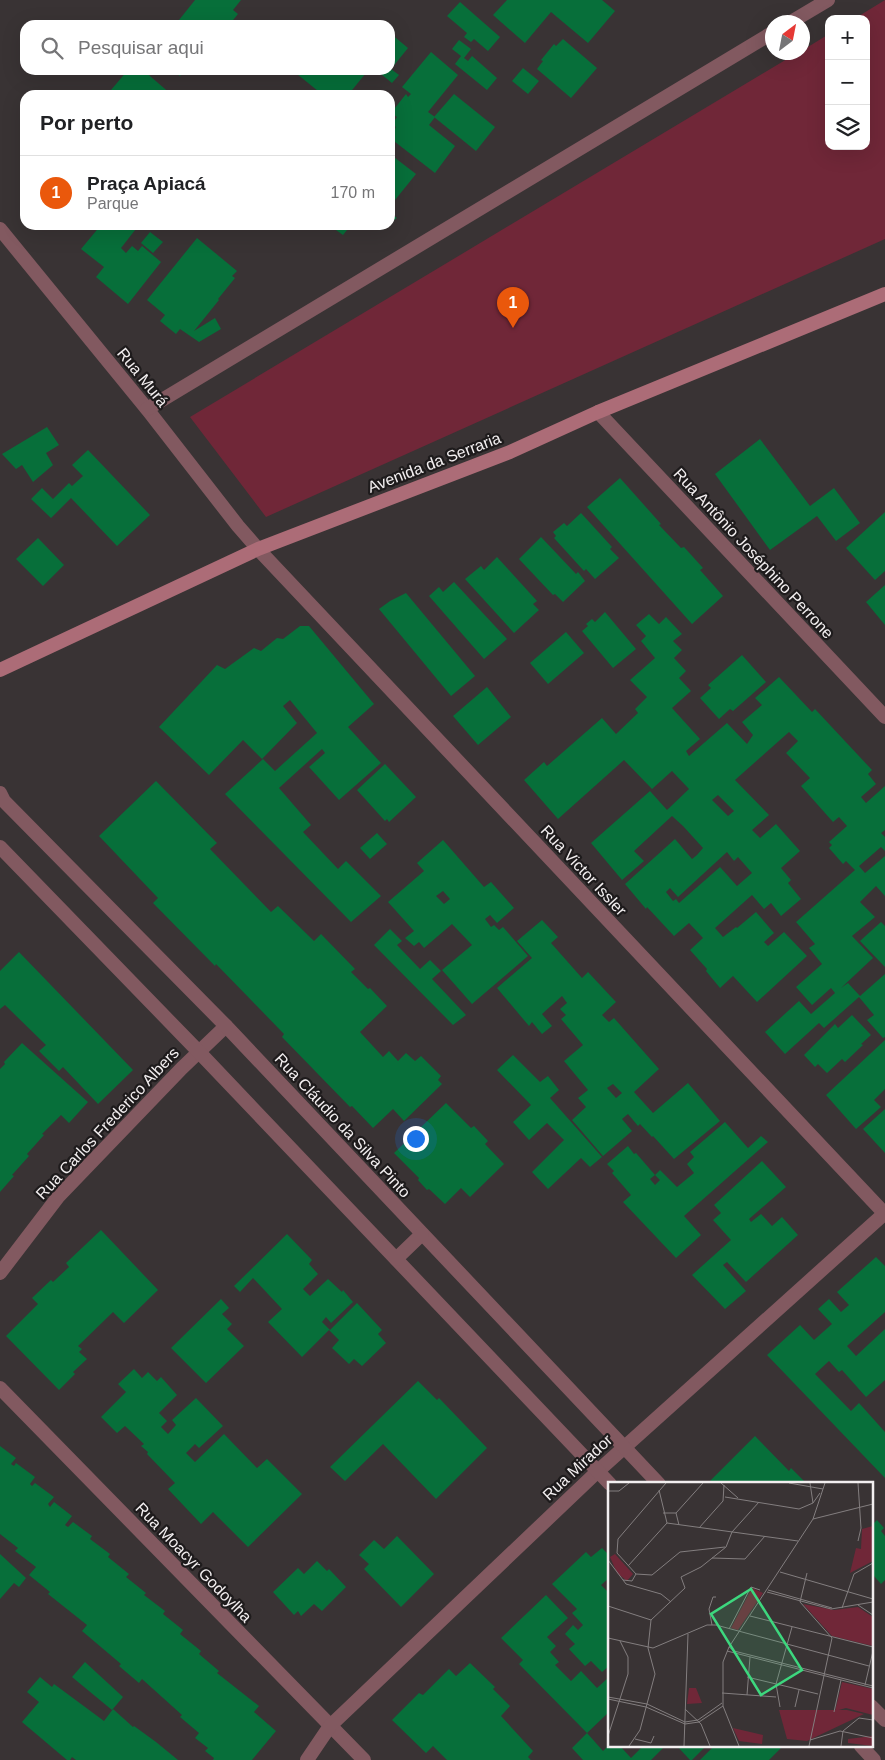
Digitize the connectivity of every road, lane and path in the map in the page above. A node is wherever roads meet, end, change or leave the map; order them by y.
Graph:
1 (828, 0) edge
2 (803, 15) edge
3 (765, 38) edge
4 (0, 229) edge
5 (885, 294) edge
6 (147, 409) junction
7 (598, 412) junction
8 (258, 549) junction
9 (0, 670) edge
10 (885, 717) edge
11 (0, 793) edge
12 (0, 847) edge
13 (226, 1026) junction
14 (199, 1052) junction
15 (885, 1214) edge
16 (422, 1234) junction
17 (396, 1259) junction
18 (0, 1273) edge
19 (0, 1388) edge
20 (624, 1447) junction
21 (598, 1471) junction
22 (608, 1482) edge
23 (657, 1482) edge
24 (872, 1707) edge
25 (885, 1720) edge
26 (330, 1726) junction
27 (863, 1748) edge
28 (306, 1760) edge
29 (364, 1760) edge
30 (874, 1760) edge

1 - 2 street
3 - 6 street
4 - 6 street, Rua Murá
5 - 7 main road, Avenida da Serraria
6 - 8 street, Rua Murá
7 - 8 main road, Avenida da Serraria
7 - 10 street, Rua Antônio Joséphino Perrone
8 - 9 main road, Avenida da Serraria
8 - 15 street, Rua Victor Issler
11 - 13 street, Rua Cláudio da Silva Pinto
12 - 14 street
13 - 14 street, Rua Carlos Frederico Albers
13 - 16 street, Rua Cláudio da Silva Pinto
14 - 17 street
14 - 18 street, Rua Carlos Frederico Albers
15 - 20 street, Rua Mirador
16 - 17 street
16 - 20 street, Rua Cláudio da Silva Pinto
17 - 21 street
19 - 26 street, Rua Moacyr Godoylha
20 - 21 street, Rua Mirador
20 - 23 street, Rua Cláudio da Silva Pinto
21 - 22 street
21 - 26 street, Rua Mirador
24 - 25 street
26 - 28 street, Rua Mirador
26 - 29 street, Rua Moacyr Godoylha
27 - 30 street

